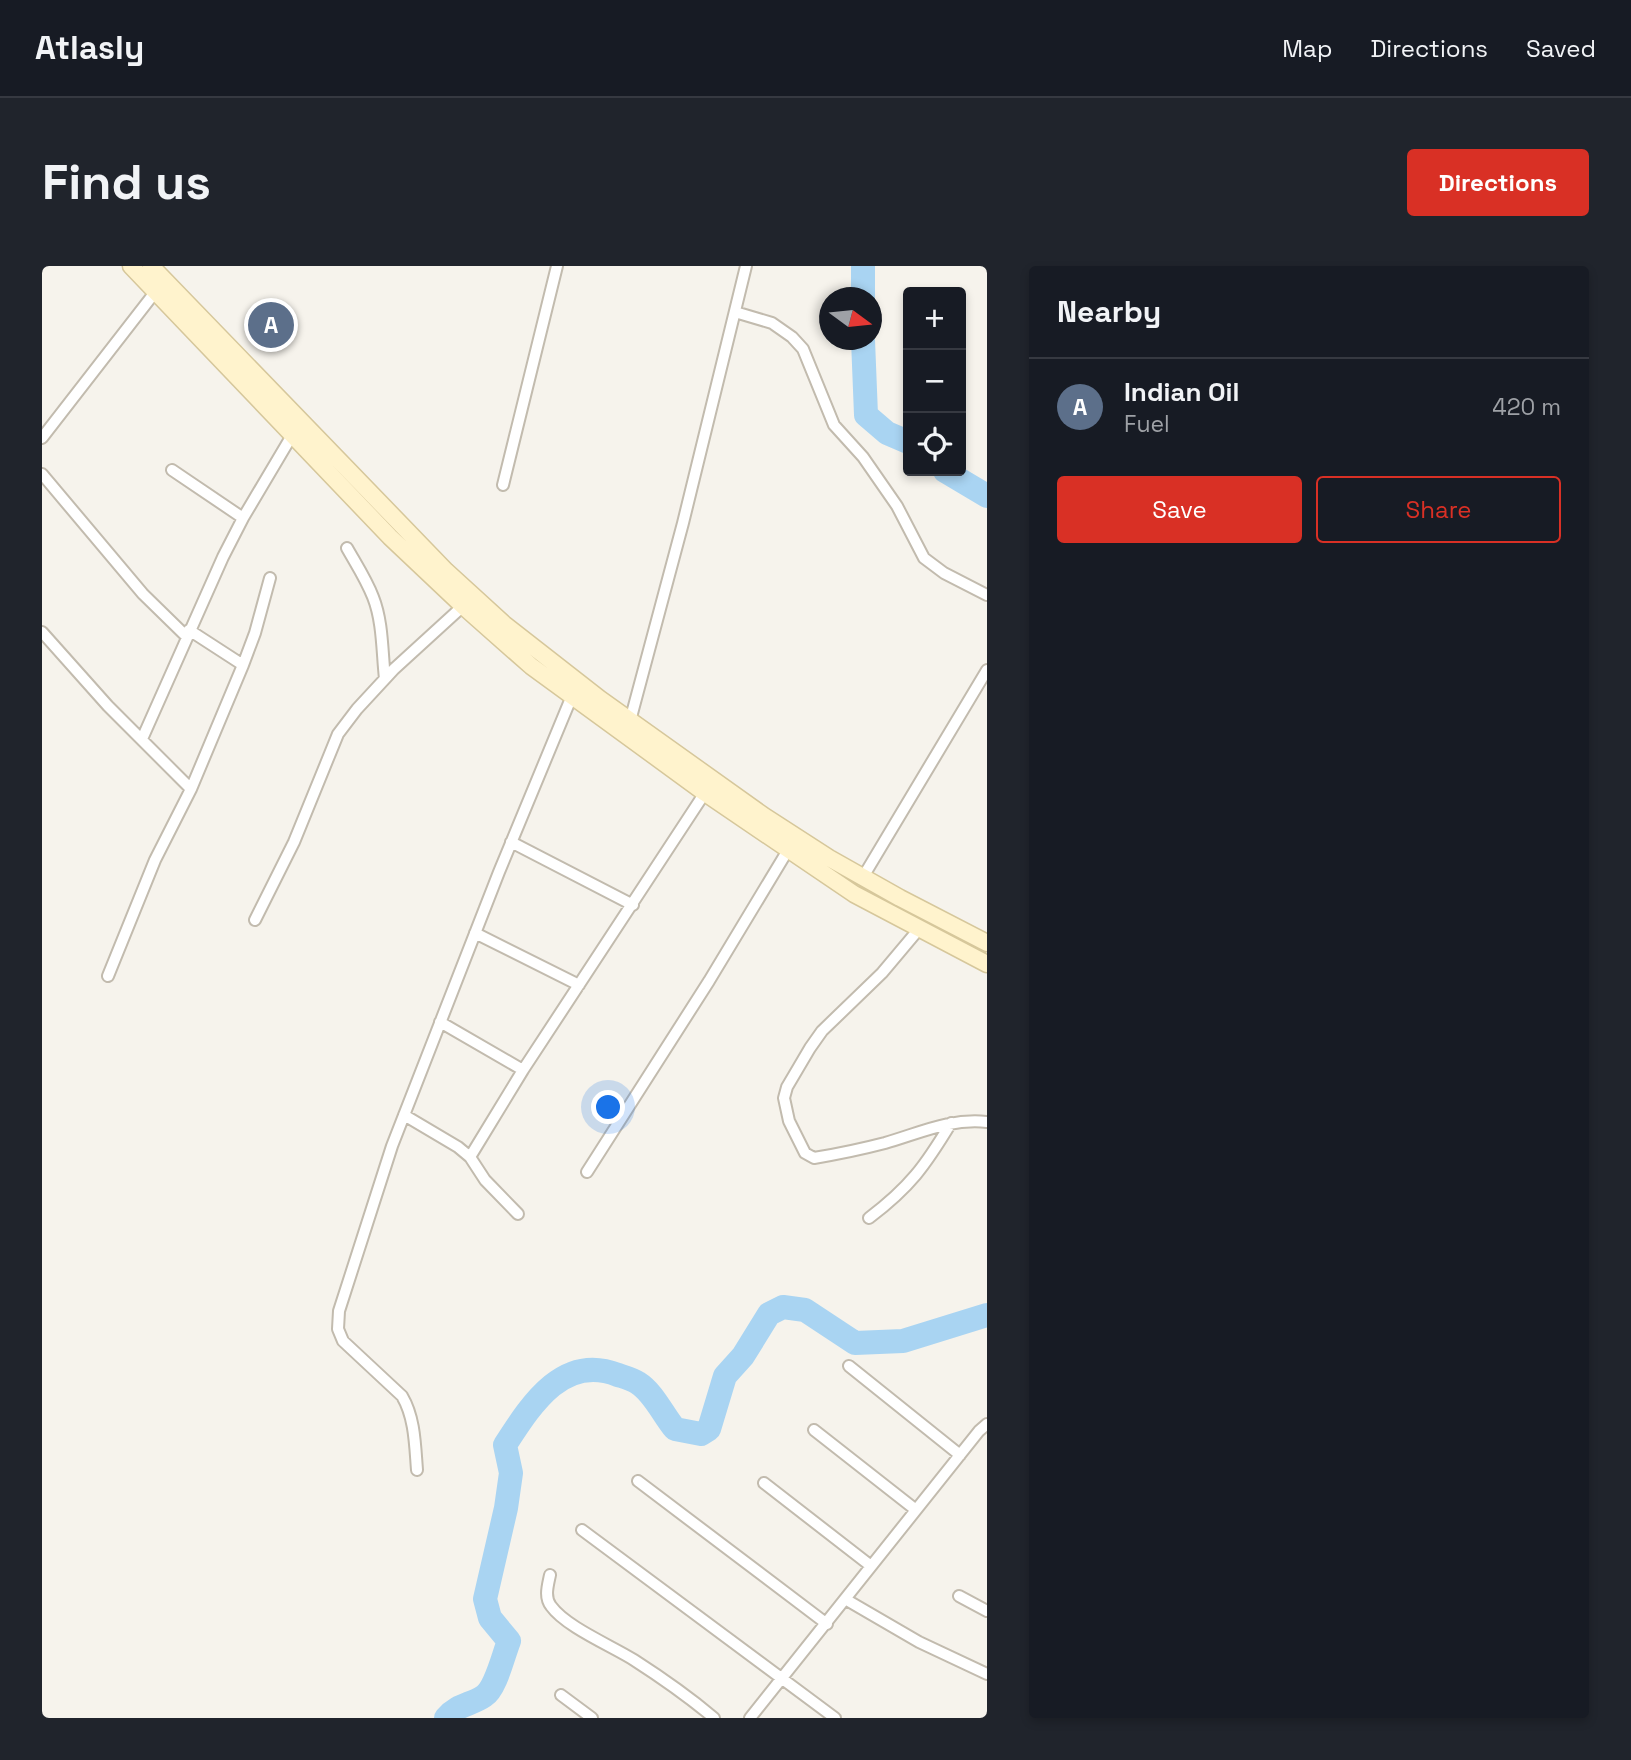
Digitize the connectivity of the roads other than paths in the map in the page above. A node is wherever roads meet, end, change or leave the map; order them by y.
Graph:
1 (131, 266) edge
2 (151, 266) edge
3 (557, 266) edge
4 (746, 266) edge
5 (156, 291) junction
6 (734, 312) junction
7 (193, 319) junction
8 (298, 428) junction
9 (42, 438) edge
10 (172, 470) dead end
11 (42, 474) edge
12 (503, 485) dead end
13 (243, 518) junction
14 (347, 548) dead end
15 (270, 578) dead end
16 (987, 595) edge
17 (463, 606) junction
18 (42, 632) edge
19 (188, 634) junction
20 (243, 665) junction
21 (987, 670) edge
22 (385, 679) junction
23 (574, 689) junction
24 (630, 721) junction
25 (142, 739) junction
26 (710, 786) junction
27 (191, 789) junction
28 (511, 842) junction
29 (788, 850) junction
30 (863, 877) junction
31 (633, 905) junction
32 (254, 920) dead end
33 (919, 929) junction
34 (475, 933) junction
35 (986, 944) edge
36 (987, 964) edge
37 (108, 976) dead end
38 (579, 985) junction
39 (440, 1023) junction
40 (523, 1070) junction
41 (404, 1115) junction
42 (987, 1122) edge
43 (951, 1123) junction
44 (470, 1157) junction
45 (587, 1172) dead end
46 (518, 1214) dead end
47 (869, 1218) dead end
48 (849, 1366) dead end
49 (987, 1424) edge
50 (814, 1430) dead end
51 (960, 1455) junction
52 (417, 1470) dead end
53 (638, 1480) dead end
54 (764, 1483) dead end
55 (916, 1510) junction
56 (582, 1530) dead end
57 (871, 1566) junction
58 (550, 1575) dead end
59 (958, 1596) dead end
60 (845, 1599) junction
61 (987, 1611) edge
62 (827, 1624) junction
63 (987, 1674) edge
64 (781, 1680) junction
65 (561, 1695) dead end
66 (592, 1718) edge
67 (714, 1718) edge
68 (750, 1718) edge
69 (835, 1718) edge

1 - 5 main road
2 - 7 main road
3 - 12 street
4 - 6 street
5 - 7 main road
5 - 9 street
6 - 16 street
6 - 24 street
7 - 8 main road
8 - 13 street
8 - 17 main road
8 - 23 main road
10 - 13 street
11 - 19 street
13 - 19 street
14 - 22 street
15 - 20 street
17 - 22 street
17 - 23 main road
18 - 25 street
19 - 20 street
19 - 25 street
20 - 27 street
21 - 30 street
22 - 32 street
23 - 24 main road
23 - 26 main road
23 - 28 street
24 - 26 main road
25 - 27 street
26 - 29 main road
26 - 30 main road
26 - 31 street
27 - 37 street
28 - 31 street
28 - 34 street
29 - 33 main road
29 - 45 street
30 - 35 main road
31 - 38 street
33 - 36 main road
33 - 43 street
34 - 38 street
34 - 39 street
38 - 40 street
39 - 40 street
39 - 41 street
40 - 44 street
41 - 44 street
41 - 52 street
42 - 43 street
43 - 47 street
44 - 46 street
48 - 51 street
49 - 51 street
50 - 55 street
51 - 55 street
53 - 62 street
54 - 57 street
55 - 57 street
56 - 64 street
57 - 60 street
58 - 67 street
59 - 61 street
60 - 62 street
60 - 63 street
62 - 64 street
64 - 68 street
64 - 69 street
65 - 66 street

